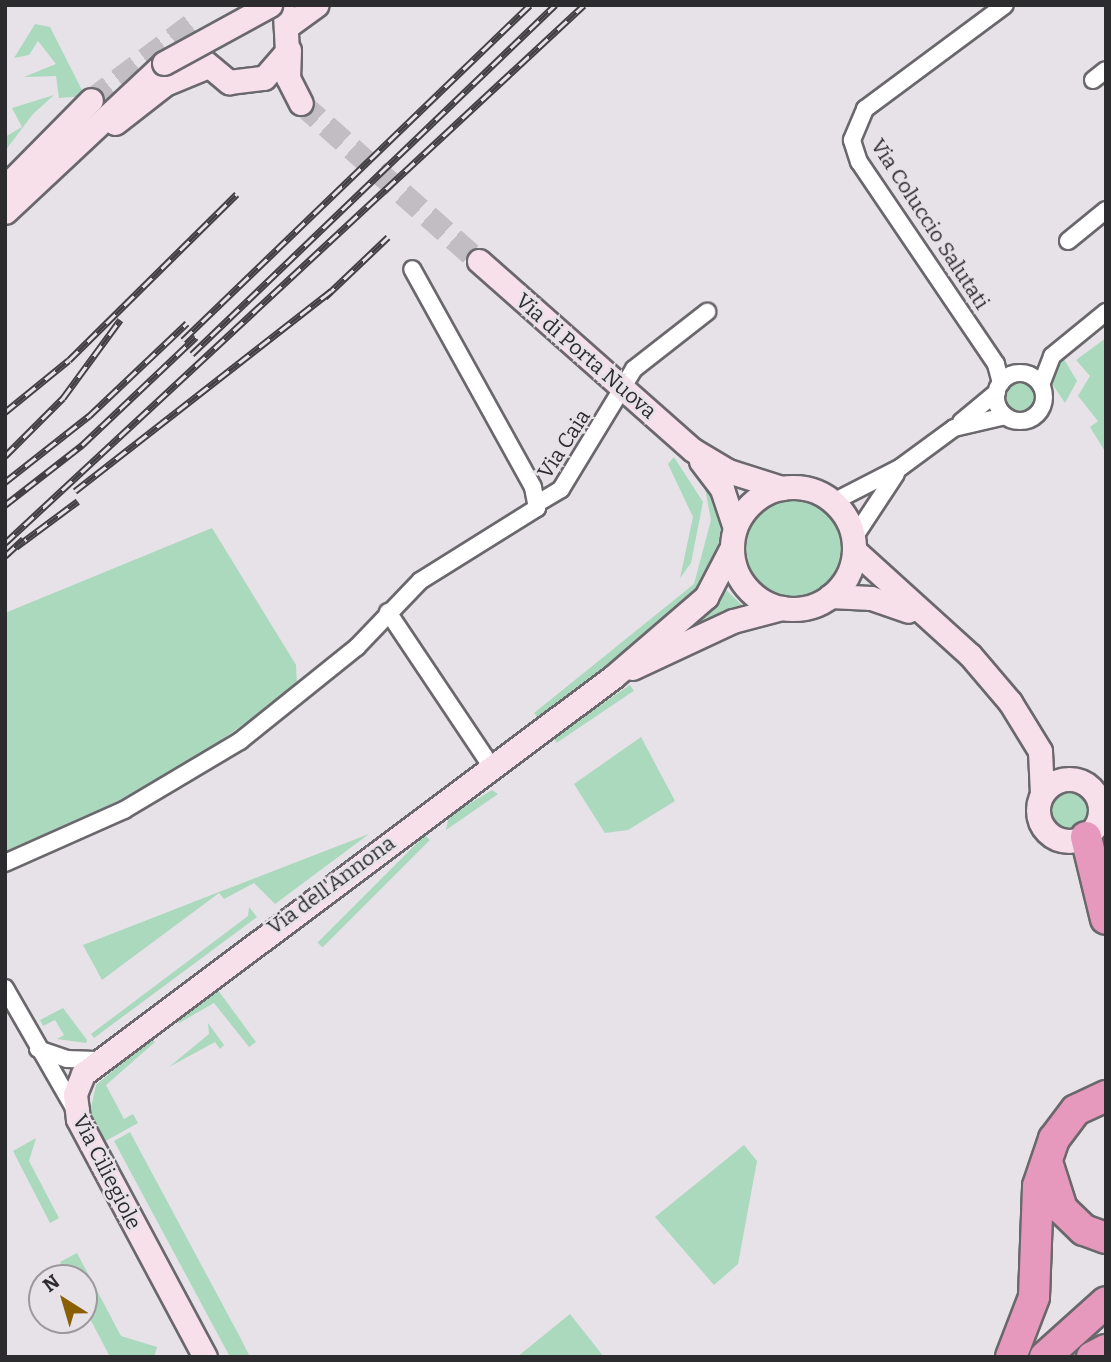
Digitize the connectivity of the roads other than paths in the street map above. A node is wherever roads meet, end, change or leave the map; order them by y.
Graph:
1 (317, 5) edge
2 (1005, 5) edge
3 (283, 22) edge
4 (1106, 69) edge
5 (1093, 80) dead end
6 (250, 83) junction
7 (91, 100) tunnel mouth
8 (49, 167) junction
9 (5, 187) edge
10 (1106, 210) edge
11 (5, 212) edge
12 (1068, 242) dead end
13 (479, 261) tunnel mouth
14 (412, 269) dead end
15 (707, 312) dead end
16 (1106, 312) edge
17 (1048, 361) junction
18 (1010, 381) junction
19 (1041, 385) junction
20 (623, 387) junction
21 (1005, 416) junction
22 (954, 428) junction
23 (693, 450) junction
24 (901, 467) junction
25 (782, 488) junction
26 (834, 502) junction
27 (538, 503) junction
28 (734, 537) junction
29 (853, 545) junction
30 (830, 596) junction
31 (782, 608) junction
32 (388, 612) junction
33 (923, 617) junction
34 (613, 677) junction
35 (1040, 751) junction
36 (493, 769) junction
37 (1075, 779) junction
38 (1042, 794) junction
39 (1088, 835) junction
40 (5, 863) edge
41 (1106, 890) edge
42 (1106, 919) edge
43 (5, 988) edge
44 (38, 1049) junction
45 (96, 1060) junction
46 (1106, 1096) edge
47 (75, 1110) junction
48 (1047, 1159) junction
49 (1106, 1238) edge
50 (1106, 1302) edge
51 (1106, 1323) edge
52 (1106, 1350) edge
53 (205, 1357) edge
54 (1011, 1357) edge
55 (1045, 1357) edge
56 (1068, 1357) edge
57 (1092, 1357) edge

1 - 3 street
2 - 18 street, Via Coluccio Salutati
3 - 6 street
3 - 6 street
3 - 8 street, bridge
4 - 5 street
6 - 8 street
7 - 9 street
8 - 11 street
10 - 12 street
13 - 20 street, Via di Porta Nuova
14 - 27 street
15 - 20 street, Via Caia
16 - 17 street
17 - 18 street
17 - 19 street
18 - 19 street
18 - 21 street, Via Coluccio Salutati
18 - 22 street
19 - 21 street
20 - 23 street, Via di Porta Nuova
20 - 27 street, Via Caia
21 - 22 street
22 - 24 street
23 - 25 street, Via di Porta Nuova
23 - 28 street, Via di Porta Nuova
24 - 26 street
24 - 29 street
25 - 26 street
25 - 28 street, Via dell'Annona
26 - 29 street
27 - 32 street, Via Caia
28 - 31 street
28 - 34 street, Via dell'Annona
29 - 30 street
29 - 33 street
30 - 31 street, Via dell'Annona
30 - 33 street
31 - 34 street, Via dell'Annona
32 - 36 street
32 - 40 street, Via Caia
33 - 35 street
34 - 36 street, Via dell'Annona
35 - 37 street
35 - 38 street
36 - 45 street, Via dell'Annona
37 - 38 street
37 - 39 street
38 - 39 street
39 - 41 street
39 - 42 highway
43 - 44 street, Via Ciliegiole
44 - 45 street
44 - 47 street, Via Ciliegiole
45 - 47 street, Via dell'Annona
46 - 48 highway
47 - 53 street, Via Ciliegiole
48 - 49 highway
48 - 54 highway
50 - 55 highway
51 - 56 highway
52 - 57 highway

